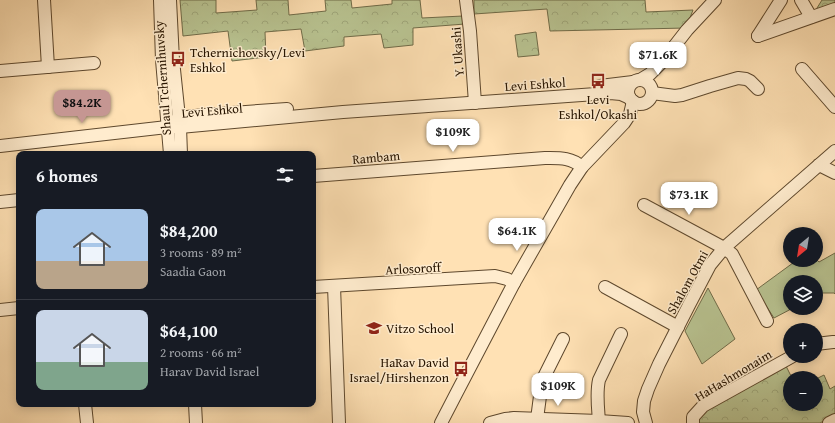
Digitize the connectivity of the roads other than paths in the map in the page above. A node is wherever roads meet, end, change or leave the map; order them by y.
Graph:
1 (44, 0) edge
2 (160, 0) edge
3 (170, 0) edge
4 (466, 0) edge
5 (716, 0) edge
6 (781, 0) edge
7 (801, 0) edge
8 (835, 9) edge
9 (811, 17) junction
10 (662, 62) junction
11 (94, 63) dead end
12 (48, 67) junction
13 (802, 69) dead end
14 (0, 71) edge
15 (636, 81) junction
16 (758, 89) dead end
17 (652, 91) junction
18 (474, 98) junction
19 (632, 100) junction
20 (178, 104) junction
21 (835, 107) edge
22 (204, 115) junction
23 (180, 122) junction
24 (167, 127) junction
25 (0, 146) edge
26 (170, 151) edge
27 (181, 151) edge
28 (835, 151) edge
29 (819, 165) junction
30 (582, 166) junction
31 (835, 173) edge
32 (316, 176) edge
33 (16, 200) edge
34 (0, 202) edge
35 (644, 205) dead end
36 (724, 248) junction
37 (514, 283) junction
38 (334, 286) junction
39 (316, 287) edge
40 (605, 287) dead end
41 (16, 308) edge
42 (0, 310) edge
43 (767, 321) dead end
44 (678, 327) junction
45 (621, 334) dead end
46 (563, 339) dead end
47 (835, 342) edge
48 (823, 343) edge
49 (783, 362) edge
50 (86, 407) edge
51 (186, 407) edge
52 (194, 407) edge
53 (537, 419) junction
54 (835, 420) edge
55 (599, 421) junction
56 (87, 423) edge
57 (188, 423) edge
58 (196, 423) edge
59 (339, 423) edge
60 (442, 423) edge
61 (490, 423) edge
62 (628, 423) edge
63 (646, 423) edge
64 (693, 423) edge
65 (829, 423) edge

1 - 12 street
2 - 24 street, Shaul Tchernihuvsky
3 - 20 street, Shaul Tchernihuvsky
4 - 18 street, Y. Ukashi
5 - 10 street
6 - 9 street
7 - 9 street
8 - 9 street
10 - 15 street
10 - 17 street
11 - 12 street
12 - 14 street
13 - 21 street
15 - 17 street
15 - 18 street, Levi Eshkol
15 - 19 street
16 - 17 street
17 - 19 street
18 - 19 street, Levi Eshkol
18 - 22 street, Levi Eshkol
18 - 23 street, Levi Eshkol
19 - 30 street
20 - 22 street
20 - 23 street, Shaul Tchernihuvsky
22 - 23 street, Levi Eshkol
23 - 24 street, Levi Eshkol
23 - 27 street, Shaul Tchernihuvsky
24 - 25 street, Levi Eshkol
24 - 26 street, Shaul Tchernihuvsky
28 - 29 street, Shalom Otmi
29 - 31 street
29 - 36 street, Shalom Otmi
30 - 32 street, Rambam
30 - 37 street
33 - 34 street
35 - 36 street
36 - 43 street
36 - 44 street, Shalom Otmi
37 - 38 street, Arlosoroff
37 - 60 street
38 - 39 street, Arlosoroff
38 - 59 street
40 - 44 street
41 - 42 street
44 - 63 street, Shalom Otmi
45 - 55 street
46 - 53 street
47 - 48 street
49 - 64 street, HaHashmonaim
50 - 56 street
51 - 57 street
52 - 58 street
53 - 55 street
53 - 61 street
54 - 65 street
55 - 62 street

